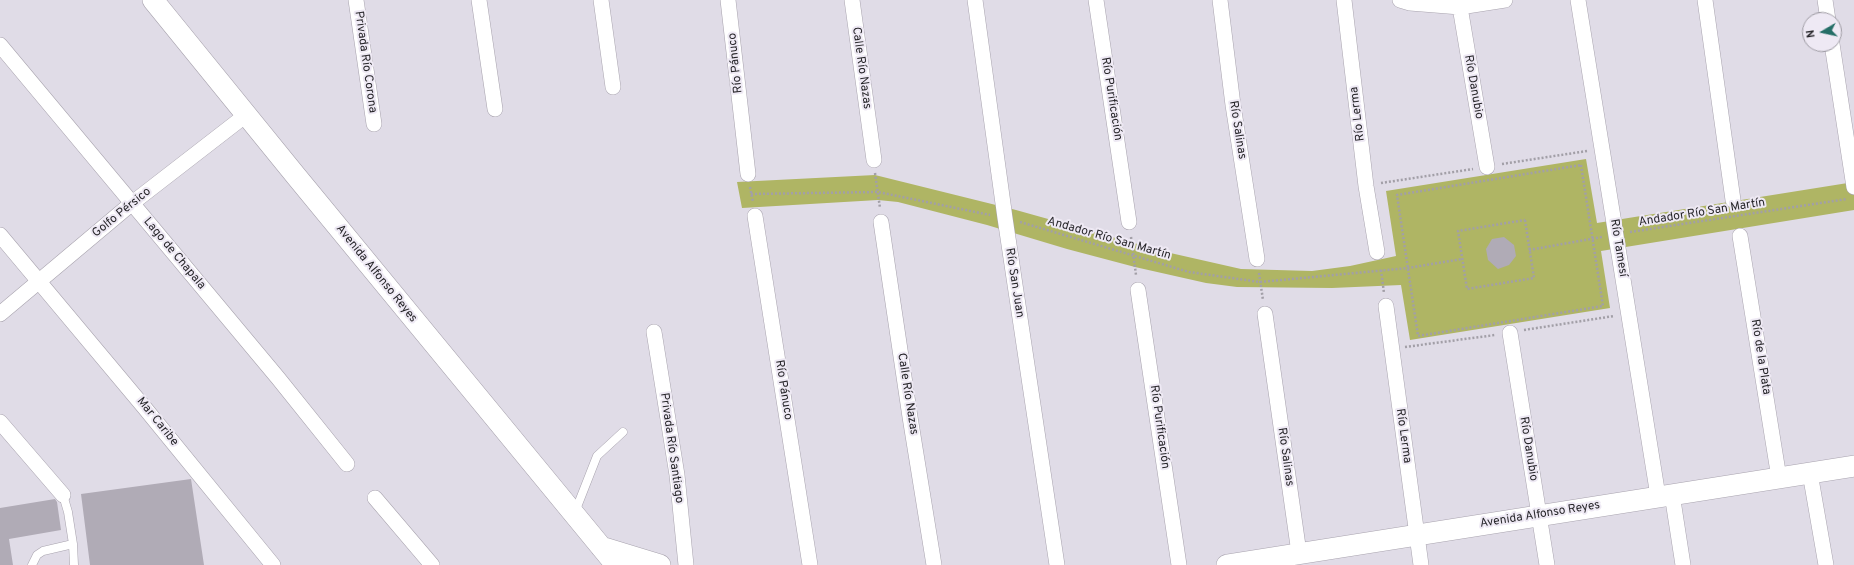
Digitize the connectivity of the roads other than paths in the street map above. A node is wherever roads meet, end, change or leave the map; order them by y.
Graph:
1 (153, 0) edge
2 (356, 0) edge
3 (479, 0) edge
4 (601, 0) edge
5 (728, 0) edge
6 (852, 0) edge
7 (975, 0) edge
8 (1096, 0) edge
9 (1220, 0) edge
10 (1344, 0) edge
11 (1505, 0) edge
12 (1578, 0) edge
13 (1705, 0) edge
14 (1825, 0) edge
15 (1407, 1) edge
16 (1460, 7) junction
17 (1827, 12) edge
18 (0, 45) edge
19 (1833, 52) edge
20 (613, 87) dead end
21 (495, 109) dead end
22 (246, 115) junction
23 (374, 124) dead end
24 (874, 160) road end
25 (1487, 167) dead end
26 (748, 174) road end
27 (1854, 187) edge
28 (1733, 200) road end
29 (131, 204) junction
30 (755, 216) road end
31 (882, 222) road end
32 (1129, 222) road end
33 (0, 235) edge
34 (1740, 236) road end
35 (1377, 252) road end
36 (1257, 259) road end
37 (39, 281) junction
38 (1138, 290) road end
39 (1386, 306) road end
40 (0, 314) edge
41 (1265, 314) road end
42 (654, 332) dead end
43 (1510, 333) dead end
44 (0, 422) edge
45 (623, 432) dead end
46 (347, 464) dead end
47 (1854, 466) edge
48 (1810, 473) junction
49 (1778, 478) junction
50 (63, 495) joint
51 (1665, 495) junction
52 (375, 498) dead end
53 (574, 515) junction
54 (1539, 515) junction
55 (1417, 536) junction
56 (73, 544) junction
57 (600, 547) junction
58 (1291, 558) edge
59 (268, 562) edge
60 (32, 565) edge
61 (74, 565) edge
62 (432, 565) edge
63 (616, 565) edge
64 (660, 565) edge
65 (686, 565) edge
66 (810, 565) edge
67 (934, 565) edge
68 (1057, 565) edge
69 (1179, 565) edge
70 (1227, 565) edge
71 (1421, 565) edge
72 (1547, 565) edge
73 (1683, 565) edge
74 (1826, 565) edge

1 - 22 street, Avenida Alfonso Reyes
2 - 23 street, Privada Río Corona
3 - 21 street
4 - 20 street
5 - 26 street, Río Pánuco
6 - 24 street, Calle Río Nazas
7 - 68 street, Río San Juan
8 - 32 street, Río Purificación
9 - 36 street, Río Salinas
10 - 35 street, Río Lerma
11 - 16 street
12 - 51 street, Río Tamesí
13 - 28 street
14 - 17 street
15 - 16 street
16 - 25 street, Río Danubio
18 - 29 street, Lago de Chapala
19 - 27 street
22 - 29 street, Golfo Pérsico
22 - 53 street, Avenida Alfonso Reyes
29 - 37 street, Golfo Pérsico
29 - 46 street, Lago de Chapala
30 - 66 street, Río Pánuco
31 - 67 street, Calle Río Nazas
33 - 37 street, Mar Caribe
34 - 49 street, Río de la Plata
37 - 40 street, Golfo Pérsico
37 - 59 street, Mar Caribe
38 - 69 street, Río Purificación
39 - 55 street, Río Lerma
41 - 58 street, Río Salinas
42 - 65 street, Privada Río Santiago
43 - 54 street, Río Danubio
44 - 50 street
45 - 53 lane
47 - 48 street, Avenida Alfonso Reyes
48 - 49 street, Avenida Alfonso Reyes
48 - 74 street
49 - 51 street, Avenida Alfonso Reyes
50 - 56 lane
51 - 54 street, Avenida Alfonso Reyes
51 - 73 street, Río Tamesí
52 - 62 street
53 - 57 street, Avenida Alfonso Reyes
54 - 55 street, Avenida Alfonso Reyes
54 - 72 street, Río Danubio
55 - 58 street, Avenida Alfonso Reyes
55 - 71 street, Río Lerma
56 - 60 lane
56 - 61 lane
57 - 63 street, Avenida Alfonso Reyes
57 - 64 street
58 - 70 street, Avenida Alfonso Reyes

